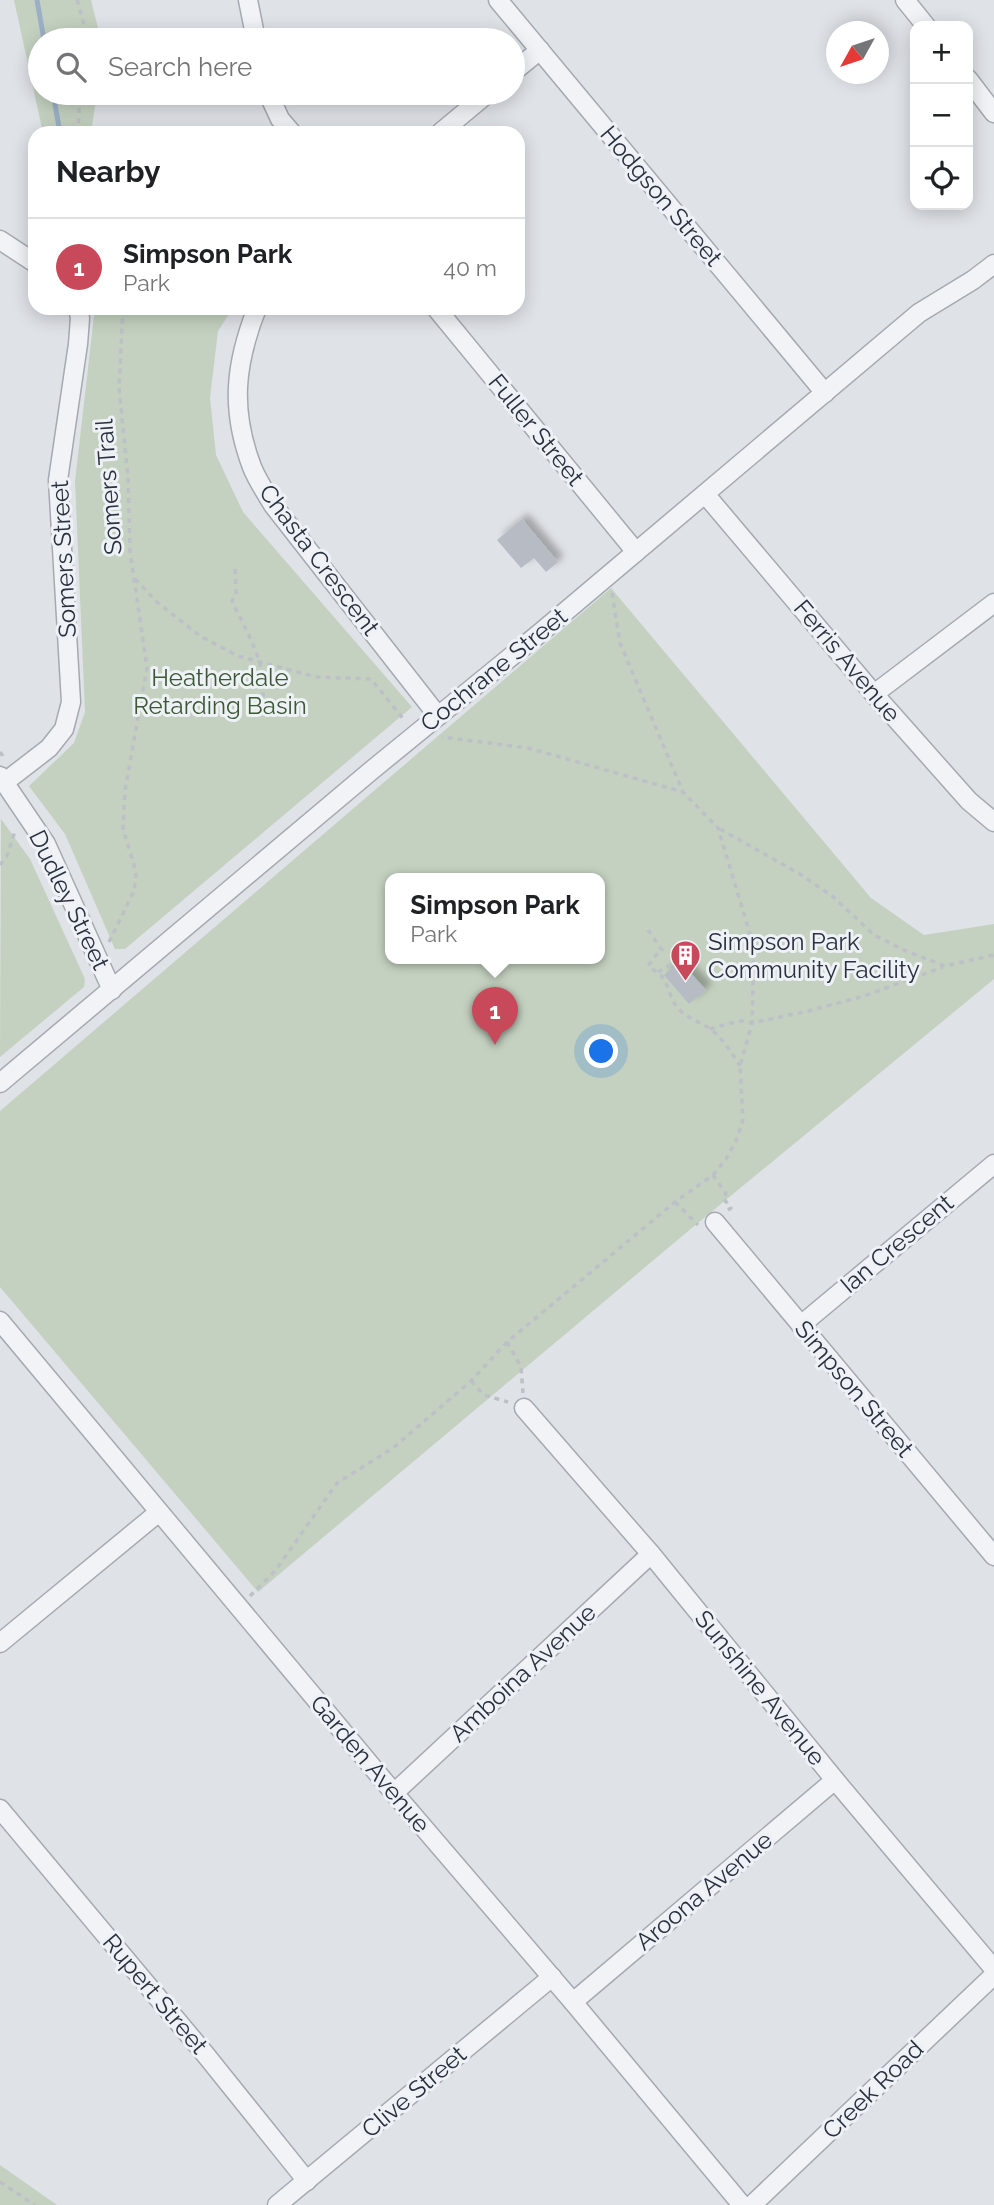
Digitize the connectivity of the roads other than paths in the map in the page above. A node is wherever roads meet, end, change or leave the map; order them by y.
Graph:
1 (248, 0) edge
2 (498, 0) edge
3 (905, 0) edge
4 (922, 21) edge
5 (254, 28) edge
6 (522, 28) edge
7 (525, 32) edge
8 (540, 50) junction
9 (525, 62) edge
10 (972, 84) edge
11 (274, 105) edge
12 (474, 105) edge
13 (994, 113) edge
14 (286, 126) edge
15 (448, 126) edge
16 (0, 240) edge
17 (28, 258) edge
18 (994, 264) edge
19 (79, 315) edge
20 (254, 315) edge
21 (442, 315) edge
22 (825, 393) junction
23 (705, 494) junction
24 (636, 552) junction
25 (994, 603) edge
26 (874, 694) junction
27 (438, 716) junction
28 (2, 779) edge
29 (994, 822) edge
30 (112, 990) junction
31 (0, 1083) edge
32 (994, 1164) edge
33 (715, 1222) dead end
34 (0, 1321) edge
35 (801, 1325) junction
36 (524, 1408) road end
37 (159, 1512) junction
38 (651, 1554) junction
39 (994, 1556) edge
40 (0, 1643) edge
41 (835, 1780) junction
42 (394, 1793) junction
43 (0, 1809) edge
44 (994, 1972) edge
45 (552, 1978) junction
46 (573, 2002) junction
47 (307, 2181) junction
48 (276, 2205) edge
49 (742, 2205) edge
50 (752, 2205) edge

1 - 5 street
2 - 6 street, Hodgson Street
3 - 4 street
7 - 8 street, Hodgson Street
8 - 9 street
8 - 22 street, Hodgson Street
10 - 13 street
11 - 14 street
12 - 15 street
16 - 17 street
18 - 22 street, Cochrane Street
19 - 28 street, Somers Street
20 - 27 street, Chasta Crescent
21 - 24 street, Fuller Street
22 - 23 street, Cochrane Street
23 - 24 street, Cochrane Street
23 - 26 street, Ferris Avenue
24 - 27 street, Cochrane Street
25 - 26 street
26 - 29 street, Ferris Avenue
27 - 30 street, Cochrane Street
28 - 30 street, Dudley Street
30 - 31 street, Cochrane Street
32 - 35 street, Ian Crescent
33 - 35 street, Simpson Street
34 - 37 street, Garden Avenue
35 - 39 street, Simpson Street
36 - 38 street, Sunshine Avenue
37 - 40 street
37 - 42 street, Garden Avenue
38 - 41 street, Sunshine Avenue
38 - 42 street, Amboina Avenue
41 - 44 street, Sunshine Avenue
41 - 46 street, Aroona Avenue
42 - 45 street, Garden Avenue
43 - 47 street, Rupert Street
44 - 50 street, Creek Road
45 - 46 street, Garden Avenue
45 - 47 street, Clive Street
46 - 49 street, Garden Avenue
47 - 48 street, Clive Street

